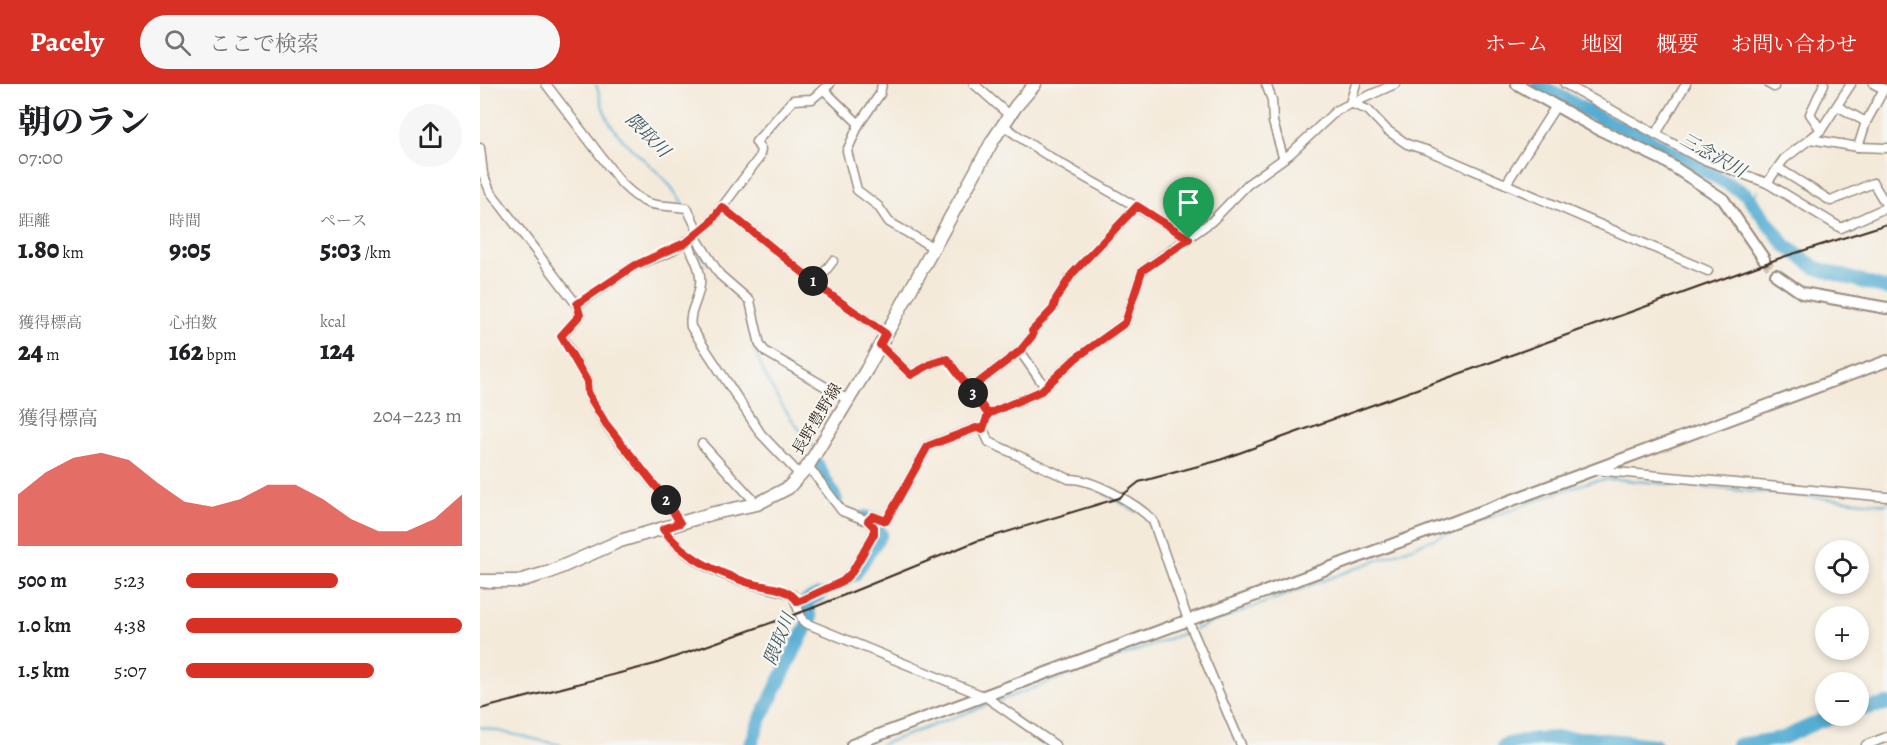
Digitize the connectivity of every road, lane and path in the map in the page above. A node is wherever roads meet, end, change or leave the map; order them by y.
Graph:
1 (546, 84) edge
2 (882, 84) edge
3 (974, 84) edge
4 (1035, 84) edge
5 (1266, 84) edge
6 (1356, 84) edge
7 (1395, 84) edge
8 (1517, 84) edge
9 (1565, 84) edge
10 (1686, 84) edge
11 (1824, 84) edge
12 (1851, 84) edge
13 (1874, 84) edge
14 (826, 86) edge
15 (1886, 90) edge
16 (1350, 103) junction
17 (1556, 106) junction
18 (1837, 106) junction
19 (1006, 120) junction
20 (1866, 122) junction
21 (859, 124) junction
22 (1819, 128) junction
23 (1656, 134) junction
24 (1810, 140) junction
25 (1858, 147) junction
26 (480, 148) edge
27 (1887, 148) edge
28 (1283, 157) junction
29 (1778, 168) junction
30 (1767, 183) junction
31 (1506, 184) junction
32 (1831, 201) junction
33 (1137, 206) junction
34 (722, 207) junction
35 (1887, 207) edge
36 (1815, 213) junction
37 (697, 234) junction
38 (1189, 239) junction
39 (687, 242) junction
40 (934, 248) junction
41 (1764, 259) tunnel mouth
42 (833, 261) dead end
43 (1708, 271) dead end
44 (1776, 275) tunnel mouth
45 (816, 284) junction
46 (577, 304) junction
47 (1887, 308) edge
48 (883, 339) junction
49 (1020, 351) junction
50 (1887, 362) edge
51 (1045, 387) junction
52 (970, 389) junction
53 (848, 400) junction
54 (988, 414) junction
55 (983, 429) junction
56 (702, 444) dead end
57 (1591, 470) junction
58 (804, 471) junction
59 (1887, 497) edge
60 (757, 504) junction
61 (869, 520) junction
62 (680, 523) junction
63 (663, 529) junction
64 (480, 581) edge
65 (798, 602) junction
66 (1188, 620) junction
67 (986, 697) junction
68 (1887, 737) edge
69 (852, 745) edge
70 (1055, 745) edge
71 (1241, 745) edge
72 (1866, 745) edge

1 - 37 street
2 - 21 street
3 - 19 street
4 - 19 main road, 長野豊野線
5 - 28 street
6 - 16 street
7 - 16 street
8 - 17 street
9 - 23 street
10 - 23 street
11 - 22 street
12 - 18 street
13 - 15 street
14 - 21 street
14 - 34 street
15 - 20 street
16 - 28 street
16 - 31 street
17 - 31 street
17 - 41 street
18 - 20 street
18 - 22 street
19 - 33 street
19 - 40 main road, 長野豊野線
20 - 25 street
21 - 40 street
22 - 24 street
23 - 30 street
24 - 25 street
24 - 29 street
25 - 27 street
26 - 46 street
28 - 38 street
29 - 30 street
29 - 32 street
30 - 36 street
31 - 43 street
32 - 35 street
32 - 36 street
33 - 38 street
33 - 49 street
34 - 37 street
34 - 45 street
35 - 36 street
37 - 39 street
37 - 53 street
38 - 51 street
39 - 46 street
39 - 58 street
40 - 48 main road, 長野豊野線
42 - 45 street
44 - 47 street
45 - 48 street
46 - 62 street
48 - 52 street
48 - 53 main road, 長野豊野線
49 - 51 street
49 - 52 street
50 - 57 street
51 - 54 street
52 - 54 street
53 - 58 main road, 長野豊野線
54 - 55 street
55 - 61 street
55 - 66 street
56 - 60 street
57 - 59 street
57 - 66 street
58 - 60 main road, 長野豊野線
58 - 61 street
60 - 62 main road, 長野豊野線
61 - 65 street
62 - 63 main road, 長野豊野線
63 - 64 main road, 長野豊野線
63 - 65 street
65 - 67 street
66 - 67 street
66 - 71 street
67 - 69 street
67 - 70 street
68 - 72 street

